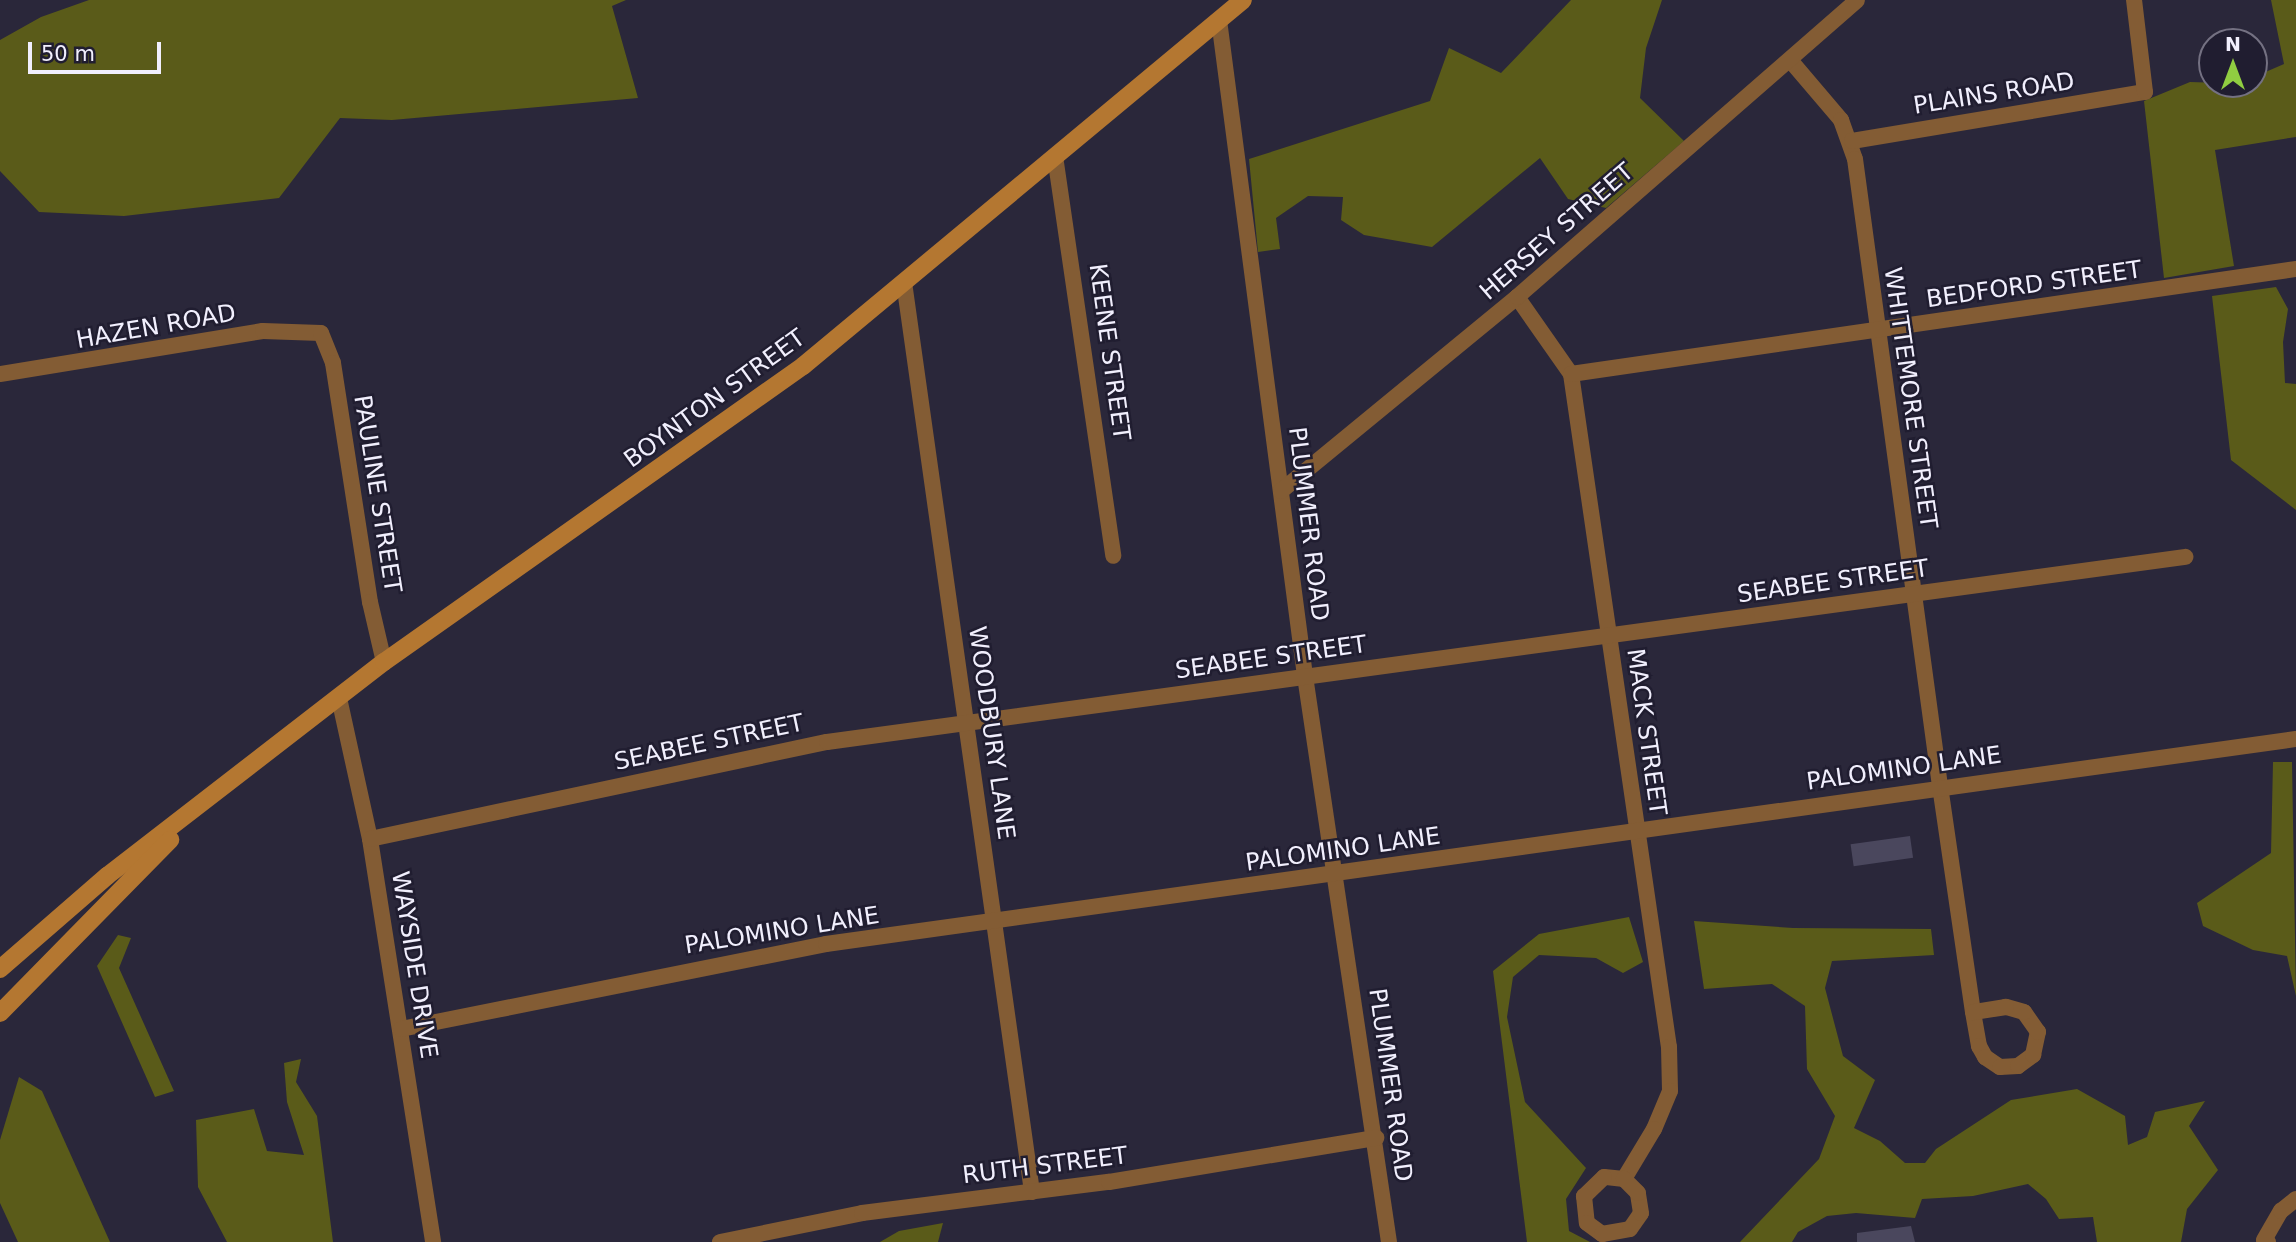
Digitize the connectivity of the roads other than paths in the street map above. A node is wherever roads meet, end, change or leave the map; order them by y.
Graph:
1 (1243, 0) edge
2 (1857, 0) edge
3 (2134, 0) edge
4 (1219, 20) junction
5 (1790, 60) junction
6 (1852, 141) junction
7 (1055, 156) junction
8 (2296, 269) edge
9 (904, 282) junction
10 (1517, 297) junction
11 (1878, 331) junction
12 (321, 333) joint
13 (0, 374) edge
14 (1571, 374) junction
15 (1281, 491) junction
16 (1114, 556) dead end
17 (2185, 557) dead end
18 (1914, 594) junction
19 (1609, 635) junction
20 (384, 662) junction
21 (1305, 676) junction
22 (339, 698) junction
23 (966, 722) junction
24 (2296, 739) edge
25 (1940, 786) junction
26 (196, 812) junction
27 (1638, 830) junction
28 (370, 839) junction
29 (1335, 874) junction
30 (995, 923) junction
31 (0, 969) edge
32 (1973, 1012) junction
33 (0, 1013) edge
34 (401, 1029) junction
35 (1376, 1138) junction
36 (1624, 1179) dead end
37 (1032, 1192) junction
38 (2296, 1199) edge
39 (433, 1242) edge
40 (720, 1242) edge
41 (1389, 1242) edge
42 (2268, 1242) edge

1 - 4 street, BOYNTON STREET
2 - 5 street, HERSEY STREET
3 - 6 street, PLAINS ROAD
4 - 7 street, BOYNTON STREET
4 - 15 street, PLUMMER ROAD
5 - 6 street, WHITTEMORE STREET
5 - 10 street, HERSEY STREET
6 - 11 street, WHITTEMORE STREET
7 - 9 street, BOYNTON STREET
7 - 16 street, KEENE STREET
8 - 11 street, BEDFORD STREET
9 - 20 street, BOYNTON STREET
9 - 23 street, WOODBURY LANE
10 - 14 street, MACK STREET
10 - 15 street, HERSEY STREET
11 - 14 street, BEDFORD STREET
11 - 18 street, WHITTEMORE STREET
12 - 13 street, HAZEN ROAD
12 - 20 street, PAULINE STREET
14 - 19 street, MACK STREET
15 - 21 street, PLUMMER ROAD
17 - 18 street, SEABEE STREET
18 - 19 street, SEABEE STREET
18 - 25 street, WHITTEMORE STREET
19 - 21 street, SEABEE STREET
19 - 27 street, MACK STREET
20 - 22 street, BOYNTON STREET
21 - 23 street, SEABEE STREET
21 - 29 street, PLUMMER ROAD
22 - 26 street, BOYNTON STREET
22 - 28 street, WAYSIDE DRIVE
23 - 28 street, SEABEE STREET
23 - 30 street, WOODBURY LANE
24 - 25 street, PALOMINO LANE
25 - 27 street, PALOMINO LANE
25 - 32 street, WHITTEMORE STREET
26 - 31 street, BOYNTON STREET
26 - 33 street, BOYNTON STREET
27 - 29 street, PALOMINO LANE
27 - 36 street, MACK STREET
28 - 34 street, WAYSIDE DRIVE
29 - 30 street, PALOMINO LANE
29 - 35 street, PLUMMER ROAD
30 - 34 street, PALOMINO LANE
30 - 37 street, WOODBURY LANE
32 - 32 street, WHITTEMORE STREET
34 - 39 street, WAYSIDE DRIVE
35 - 37 street, RUTH STREET
35 - 41 street, PLUMMER ROAD
37 - 40 street, RUTH STREET
38 - 42 street

